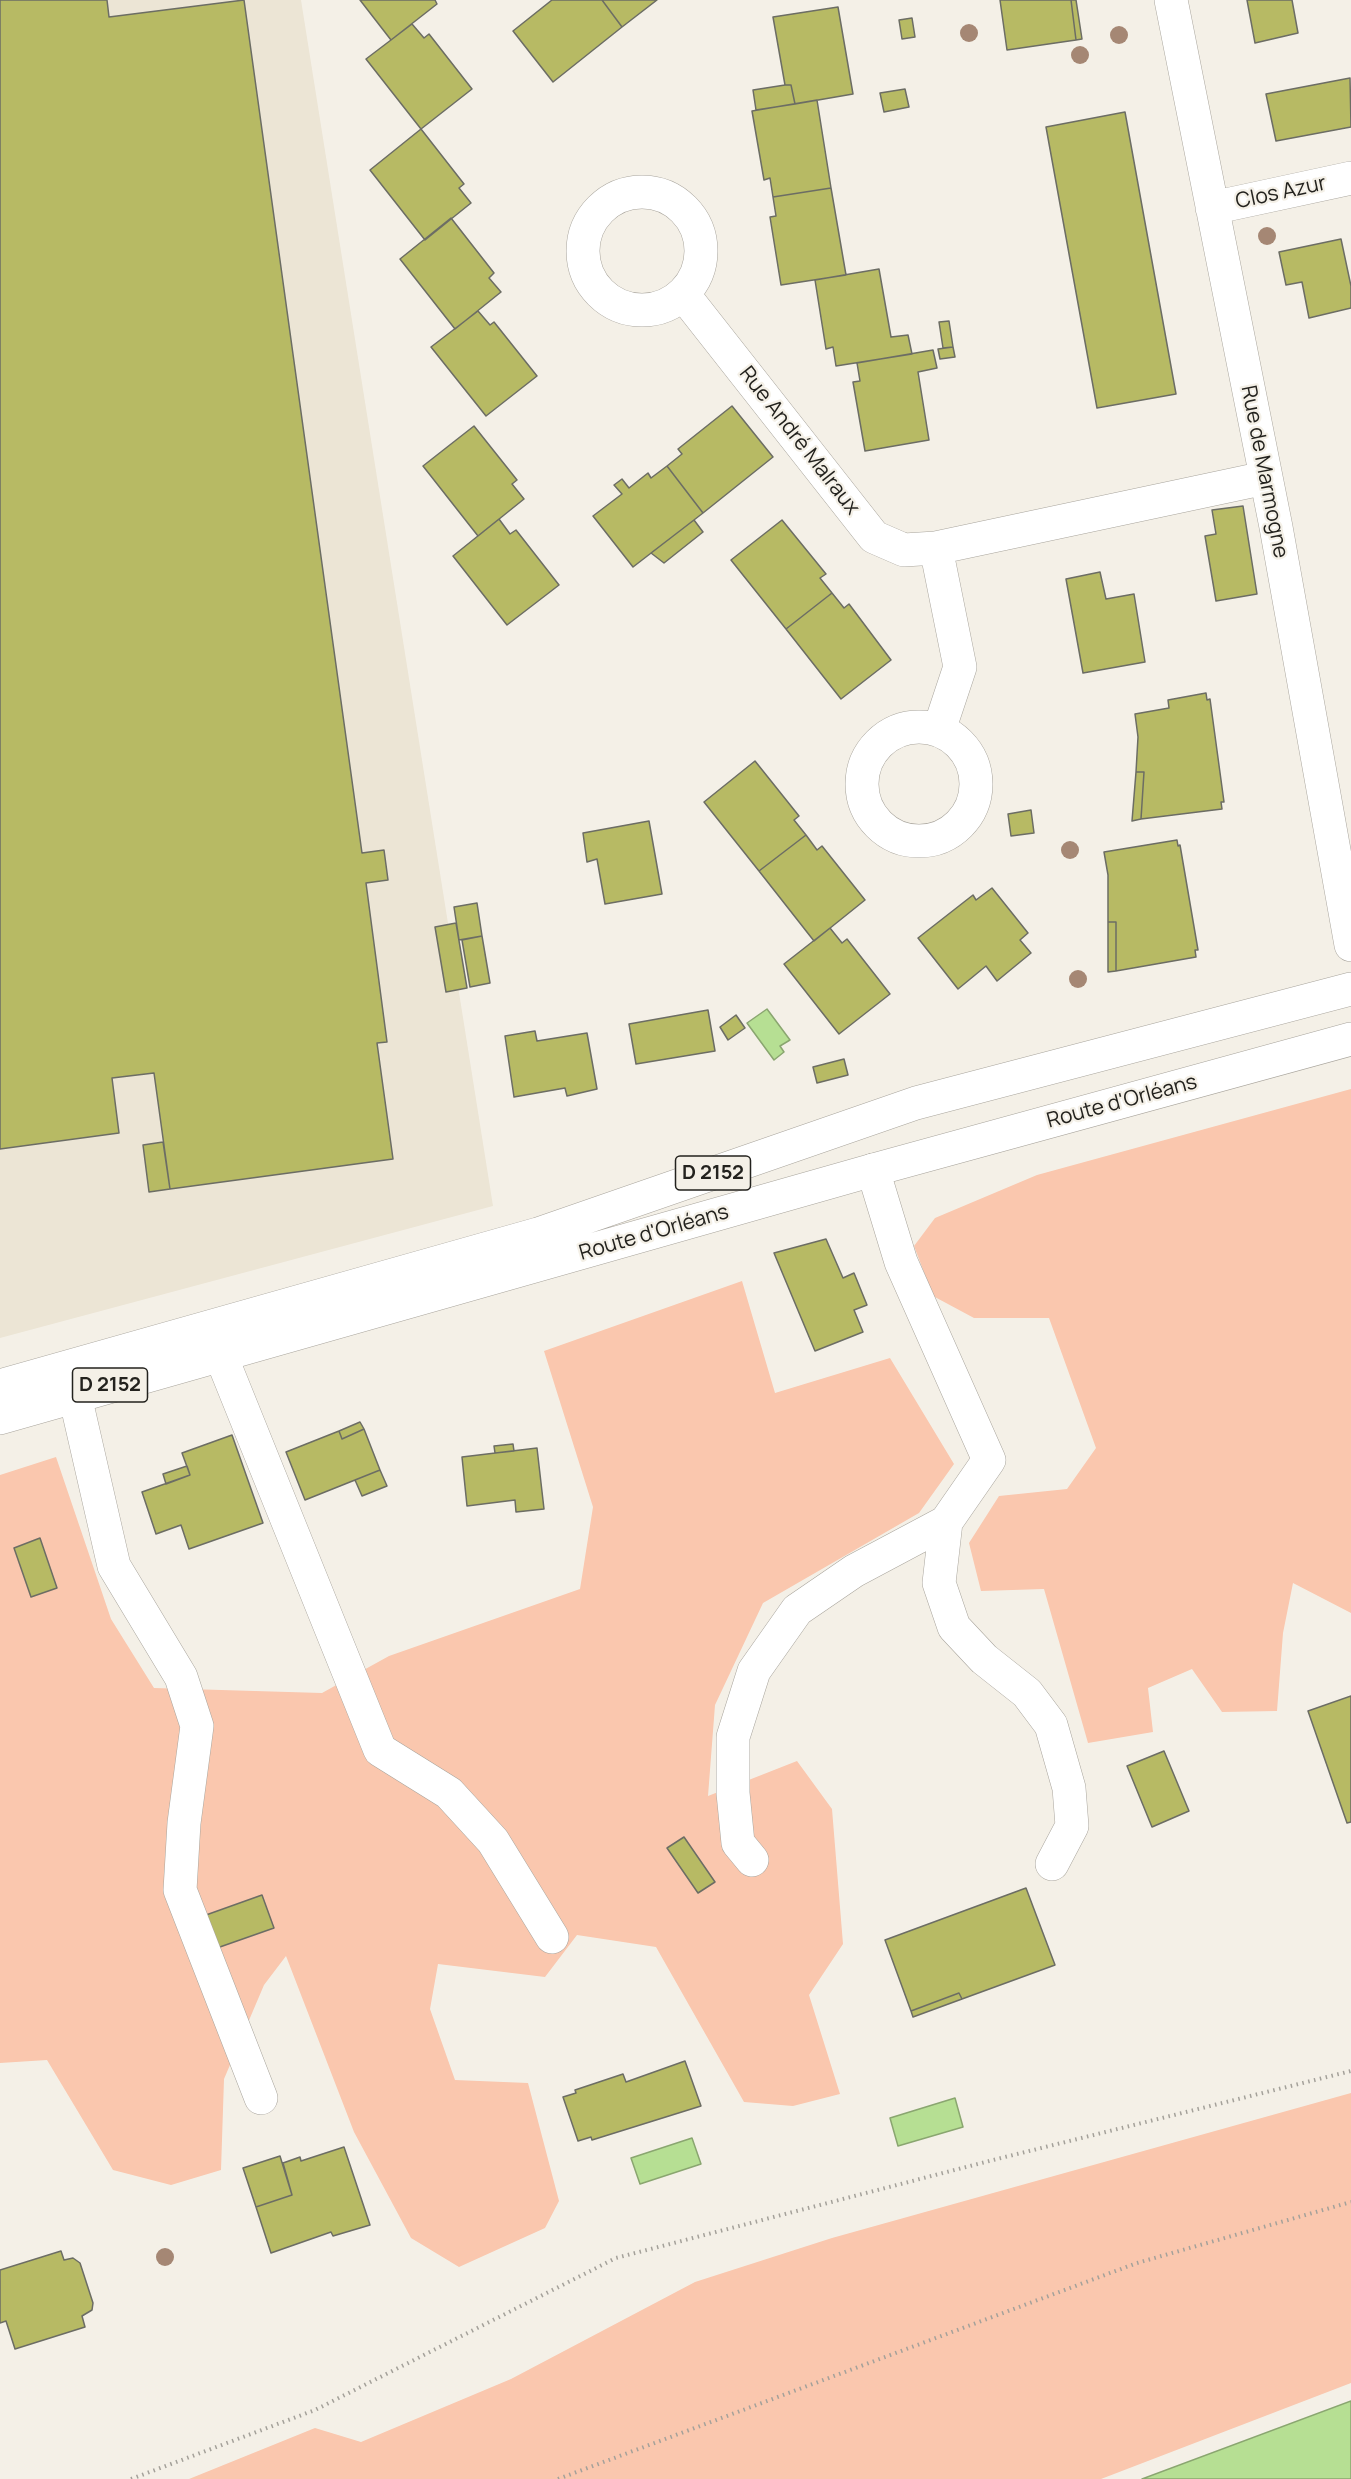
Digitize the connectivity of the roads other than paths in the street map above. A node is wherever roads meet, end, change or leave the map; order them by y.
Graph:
1 (1171, 0) edge
2 (1351, 178) edge
3 (1212, 208) junction
4 (683, 294) dead end
5 (1254, 480) junction
6 (936, 548) junction
7 (939, 730) dead end
8 (1351, 945) edge
9 (1351, 989) edge
10 (1351, 1039) edge
11 (873, 1170) junction
12 (221, 1356) junction
13 (0, 1386) edge
14 (75, 1396) junction
15 (0, 1418) edge
16 (946, 1522) junction
17 (752, 1860) dead end
18 (1052, 1864) dead end
19 (552, 1937) dead end
20 (261, 2098) dead end

1 - 3 main road, Rue de Marmogne
2 - 3 main road, Clos Azur
3 - 5 main road, Rue de Marmogne
4 - 6 main road, Rue André Malraux
5 - 6 main road, Rue André Malraux
5 - 8 main road, Rue de Marmogne
6 - 7 main road
9 - 13 main road, Route d'Orléans / D 2152
10 - 11 main road, Route d'Orléans / D 2152
11 - 12 main road, Route d'Orléans / D 2152
11 - 16 main road
12 - 14 main road, Route d'Orléans / D 2152
12 - 19 main road
14 - 15 main road, Route d'Orléans / D 2152
14 - 20 main road
16 - 17 main road
16 - 18 main road

